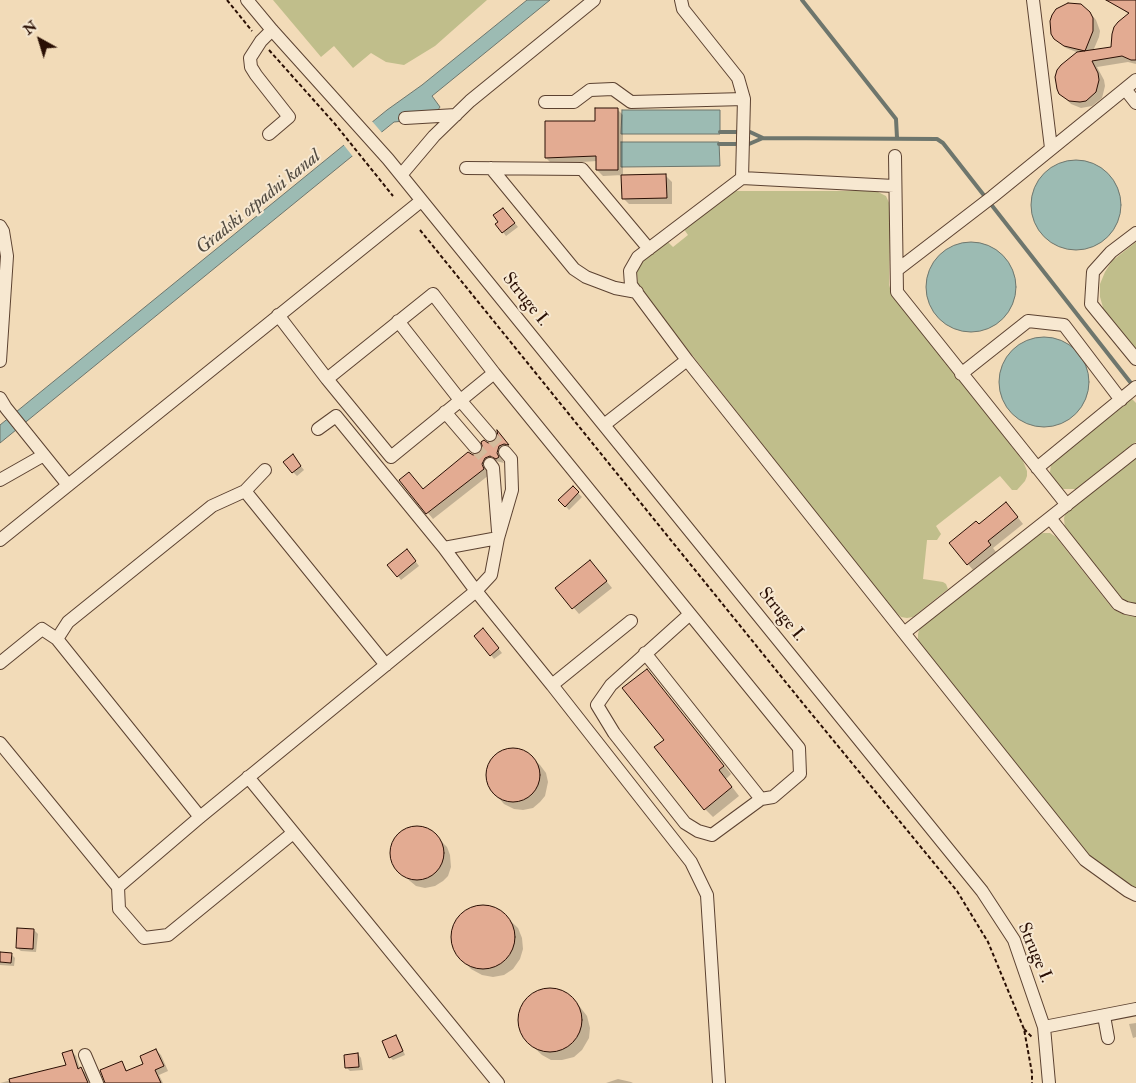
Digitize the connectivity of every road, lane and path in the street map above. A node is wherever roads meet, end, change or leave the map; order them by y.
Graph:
1 (227, 0) edge
2 (247, 0) edge
3 (594, 0) edge
4 (682, 0) edge
5 (1033, 0) edge
6 (272, 30) junction
7 (255, 34) dead end
8 (266, 47) dead end
9 (1136, 80) edge
10 (1125, 90) junction
11 (744, 99) junction
12 (545, 102) dead end
13 (1136, 103) edge
14 (456, 115) junction
15 (405, 118) dead end
16 (269, 134) dead end
17 (1051, 148) junction
18 (895, 156) dead end
19 (466, 168) dead end
20 (491, 168) junction
21 (401, 175) junction
22 (742, 178) junction
23 (894, 186) junction
24 (393, 196) dead end
25 (421, 201) junction
26 (0, 226) edge
27 (420, 230) dead end
28 (1136, 233) edge
29 (649, 249) junction
30 (897, 270) junction
31 (637, 292) junction
32 (278, 315) junction
33 (398, 321) junction
34 (1136, 359) edge
35 (687, 360) junction
36 (0, 361) edge
37 (494, 373) junction
38 (961, 374) junction
39 (327, 379) junction
40 (1129, 393) edge
41 (460, 400) junction
42 (3, 403) edge
43 (445, 412) junction
44 (604, 425) junction
45 (318, 429) dead end
46 (490, 435) tunnel mouth
47 (475, 447) tunnel mouth
48 (1136, 450) edge
49 (505, 452) tunnel mouth
50 (44, 455) junction
51 (490, 464) tunnel mouth
52 (1037, 468) junction
53 (265, 470) dead end
54 (0, 480) edge
55 (68, 485) junction
56 (245, 491) junction
57 (1067, 505) junction
58 (1050, 518) junction
59 (498, 538) junction
60 (0, 540) edge
61 (444, 548) junction
62 (476, 591) junction
63 (1136, 610) edge
64 (690, 614) junction
65 (631, 621) dead end
66 (904, 633) junction
67 (57, 639) junction
68 (645, 653) junction
69 (0, 663) edge
70 (386, 664) junction
71 (552, 685) junction
72 (0, 743) edge
73 (248, 777) junction
74 (761, 799) junction
75 (200, 816) junction
76 (293, 833) junction
77 (118, 887) junction
78 (1136, 894) edge
79 (1136, 1009) edge
80 (1104, 1016) junction
81 (1044, 1027) junction
82 (1108, 1038) dead end
83 (85, 1055) dead end
84 (97, 1083) edge
85 (498, 1083) edge
86 (719, 1083) edge
87 (1032, 1083) edge
88 (1049, 1083) edge

1 - 7 path
2 - 6 street, Struge I.
3 - 14 street
4 - 11 street
5 - 17 street
6 - 16 street
6 - 21 street, Struge I.
8 - 24 path
9 - 10 street
10 - 13 street
10 - 17 street
11 - 12 street
11 - 22 street
14 - 15 street
14 - 21 street
17 - 30 street
18 - 23 street
19 - 20 street
20 - 29 street
20 - 31 street
21 - 25 street, Struge I.
22 - 23 street
22 - 29 street
23 - 30 street
25 - 32 street
25 - 44 street, Struge I.
26 - 36 street
27 - 87 path
28 - 34 street
29 - 31 street
30 - 38 street
31 - 35 street
32 - 39 street
32 - 55 street
33 - 37 street
33 - 39 street
33 - 41 street
35 - 44 street
35 - 66 street
37 - 41 street
37 - 64 street
38 - 40 street
38 - 52 street
39 - 43 street
40 - 52 street
41 - 43 street
41 - 46 street
42 - 50 street
43 - 47 street
44 - 81 street, Struge I.
45 - 61 street
48 - 57 street
49 - 59 street
50 - 54 street
50 - 55 street
51 - 59 street
52 - 57 street
53 - 56 street
55 - 60 street
56 - 67 street
56 - 70 street
57 - 58 street
58 - 63 street
58 - 66 street
59 - 61 street
59 - 62 street
61 - 62 street
62 - 70 street
62 - 71 street
64 - 68 street
64 - 74 street
65 - 71 street
66 - 78 street
67 - 69 street
67 - 75 street
68 - 74 street
68 - 74 street
70 - 73 street
71 - 86 street
72 - 77 street
73 - 75 street
73 - 76 street
75 - 77 street
76 - 77 street
76 - 85 street
79 - 80 street
80 - 81 street
80 - 82 street
81 - 88 street, Struge I.
83 - 84 street

